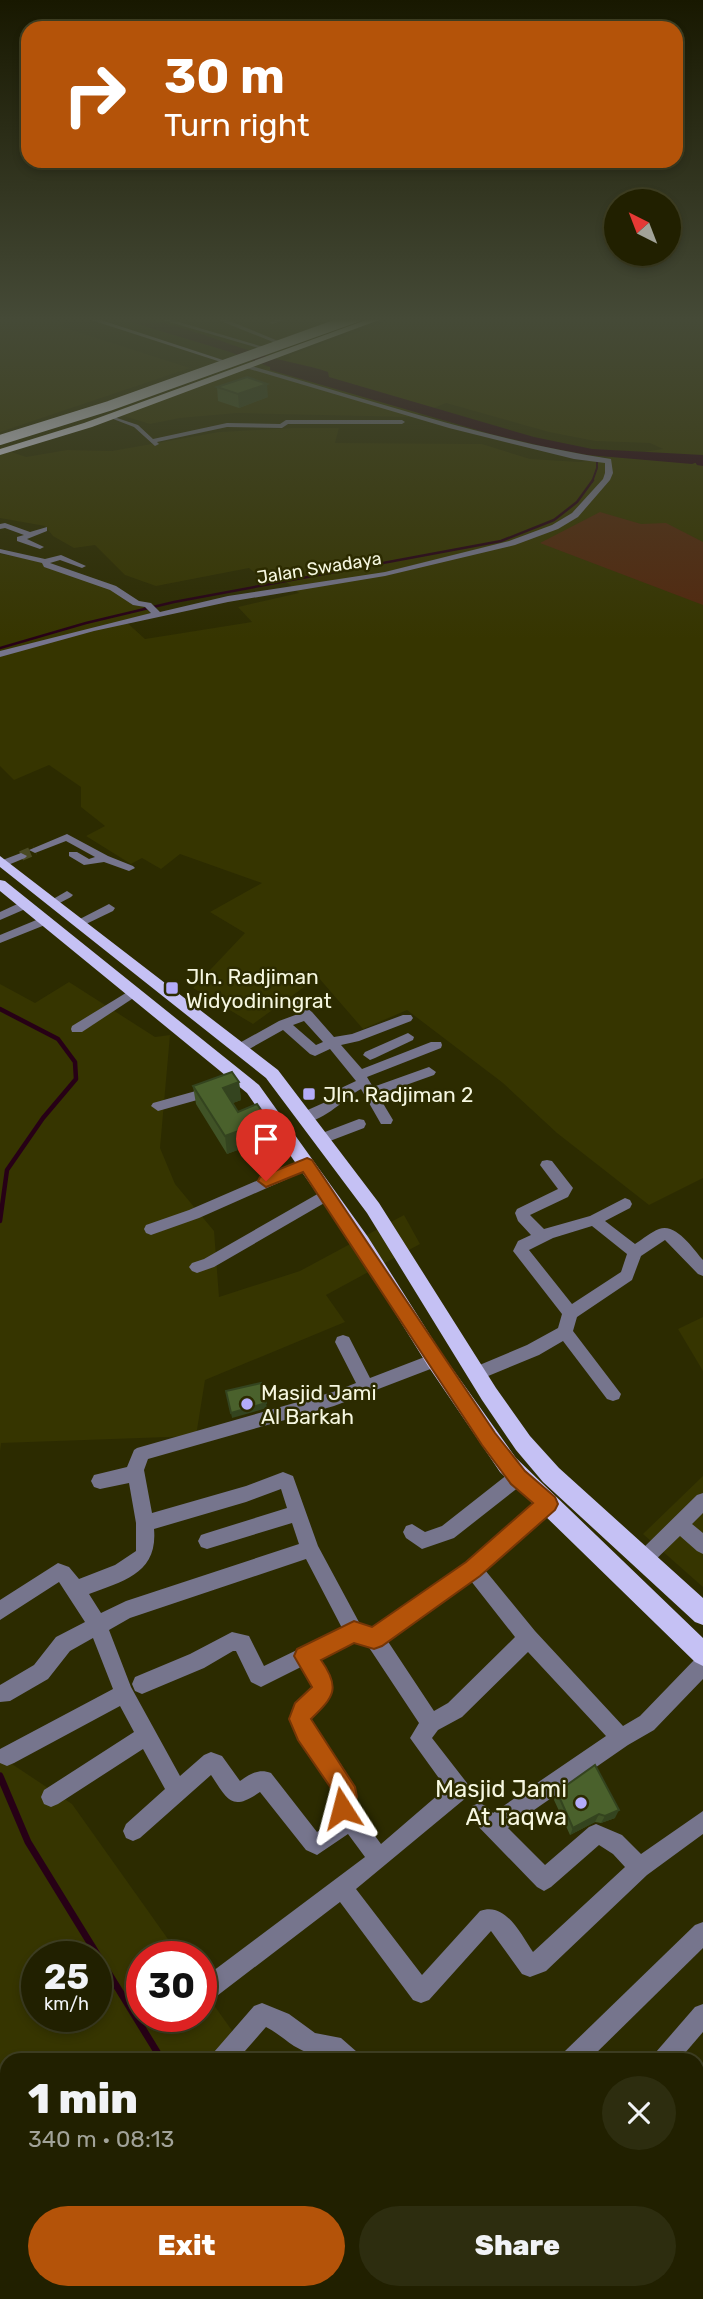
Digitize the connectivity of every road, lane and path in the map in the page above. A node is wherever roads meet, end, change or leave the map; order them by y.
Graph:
1 (47, 424) edge
2 (51, 424) edge
3 (74, 424) edge
4 (87, 424) edge
5 (132, 424) edge
6 (223, 424) edge
7 (441, 424) edge
8 (2, 440) edge
9 (18, 447) junction
10 (0, 452) edge
11 (2, 522) edge
12 (44, 529) dead end
13 (29, 534) junction
14 (40, 547) dead end
15 (0, 551) edge
16 (45, 561) junction
17 (82, 566) dead end
18 (153, 610) junction
19 (0, 654) edge
20 (35, 850) tunnel mouth
21 (73, 854) dead end
22 (21, 856) tunnel mouth
23 (104, 858) junction
24 (2, 861) edge
25 (130, 868) dead end
26 (0, 884) edge
27 (26, 904) junction
28 (108, 908) dead end
29 (0, 916) edge
30 (46, 920) junction
31 (80, 922) junction
32 (0, 939) edge
33 (134, 992) junction
34 (294, 1002) dead end
35 (308, 1015) junction
36 (407, 1018) dead end
37 (284, 1024) junction
38 (77, 1029) dead end
39 (408, 1037) dead end
40 (354, 1038) junction
41 (333, 1042) junction
42 (436, 1045) dead end
43 (239, 1048) junction
44 (370, 1055) junction
45 (382, 1068) junction
46 (429, 1072) dead end
47 (365, 1083) junction
48 (230, 1084) junction
49 (158, 1106) dead end
50 (306, 1117) junction
51 (386, 1120) dead end
52 (359, 1124) dead end
53 (322, 1139) junction
54 (307, 1164) junction
55 (547, 1165) dead end
56 (327, 1194) junction
57 (625, 1204) dead end
58 (594, 1220) junction
59 (150, 1229) dead end
60 (541, 1236) junction
61 (635, 1252) junction
62 (197, 1267) dead end
63 (703, 1270) edge
64 (570, 1313) junction
65 (565, 1332) junction
66 (343, 1342) dead end
67 (435, 1360) junction
68 (476, 1374) junction
69 (366, 1387) junction
70 (613, 1394) dead end
71 (136, 1472) junction
72 (518, 1477) junction
73 (100, 1481) dead end
74 (703, 1501) edge
75 (548, 1504) junction
76 (299, 1513) junction
77 (145, 1523) junction
78 (680, 1524) junction
79 (412, 1532) dead end
80 (207, 1541) dead end
81 (703, 1545) edge
82 (310, 1549) junction
83 (643, 1560) junction
84 (473, 1569) junction
85 (75, 1589) junction
86 (0, 1611) edge
87 (703, 1614) edge
88 (97, 1624) junction
89 (354, 1632) junction
90 (374, 1638) junction
91 (528, 1638) junction
92 (703, 1654) edge
93 (305, 1656) junction
94 (703, 1665) edge
95 (133, 1688) junction
96 (3, 1694) dead end
97 (430, 1723) junction
98 (147, 1735) junction
99 (621, 1738) junction
100 (7, 1756) dead end
101 (177, 1793) junction
102 (51, 1797) dead end
103 (349, 1820) junction
104 (703, 1821) edge
105 (133, 1831) dead end
106 (379, 1859) junction
107 (640, 1867) junction
108 (342, 1888) junction
109 (703, 1933) edge
110 (217, 1982) edge
111 (700, 2024) edge
112 (228, 2053) edge
113 (341, 2053) edge
114 (579, 2053) edge
115 (671, 2053) edge

1 - 8 highway, bridge
2 - 8 highway, bridge
3 - 8 highway
4 - 9 highway
5 - 6 street
7 - 18 street, Jalan Swadaya
8 - 9 highway
9 - 10 highway
11 - 13 street
12 - 13 street
13 - 14 street
15 - 16 street
16 - 17 street
16 - 18 street
18 - 19 street, Jalan Swadaya
20 - 23 street
21 - 23 street
22 - 24 street
23 - 25 street
24 - 31 main road
26 - 27 main road
27 - 29 street
27 - 30 main road
28 - 31 street
30 - 32 street
30 - 33 main road
31 - 43 main road
33 - 38 street
33 - 48 main road
34 - 35 street
35 - 37 street
35 - 41 street
36 - 40 street
37 - 41 street
37 - 43 street
39 - 44 street
40 - 41 street
40 - 44 street
41 - 47 street
42 - 45 street
43 - 50 main road
44 - 45 street
45 - 47 street
46 - 47 street
47 - 50 street
47 - 51 street
48 - 49 street
48 - 54 main road
50 - 53 main road
52 - 53 street
53 - 68 main road
54 - 56 main road
54 - 59 street
55 - 60 street
56 - 62 street
56 - 67 main road
57 - 58 street
58 - 60 street
58 - 61 street
60 - 64 street
61 - 63 street
61 - 64 street
64 - 65 street
65 - 68 street
65 - 70 street
66 - 69 street
67 - 69 street
67 - 72 main road
68 - 83 main road
69 - 71 street
71 - 73 street
71 - 77 street
72 - 75 main road
72 - 79 street
74 - 78 street
75 - 84 street
75 - 92 main road
76 - 77 street
76 - 80 street
76 - 82 street
77 - 85 street
78 - 81 street
78 - 83 street
82 - 88 street
82 - 89 street
83 - 87 main road
84 - 90 street
84 - 91 street
85 - 86 street
85 - 88 street
88 - 95 street
88 - 96 street
89 - 90 street
89 - 93 street
90 - 97 street
91 - 97 street
91 - 99 street
93 - 95 street
93 - 103 street
94 - 99 street
95 - 98 street
95 - 100 street
97 - 106 street
98 - 101 street
98 - 102 street
99 - 107 street
101 - 103 street
101 - 105 street
103 - 106 street
104 - 107 street
106 - 108 street
107 - 108 street
108 - 110 street
109 - 114 street
111 - 115 street
112 - 113 street

